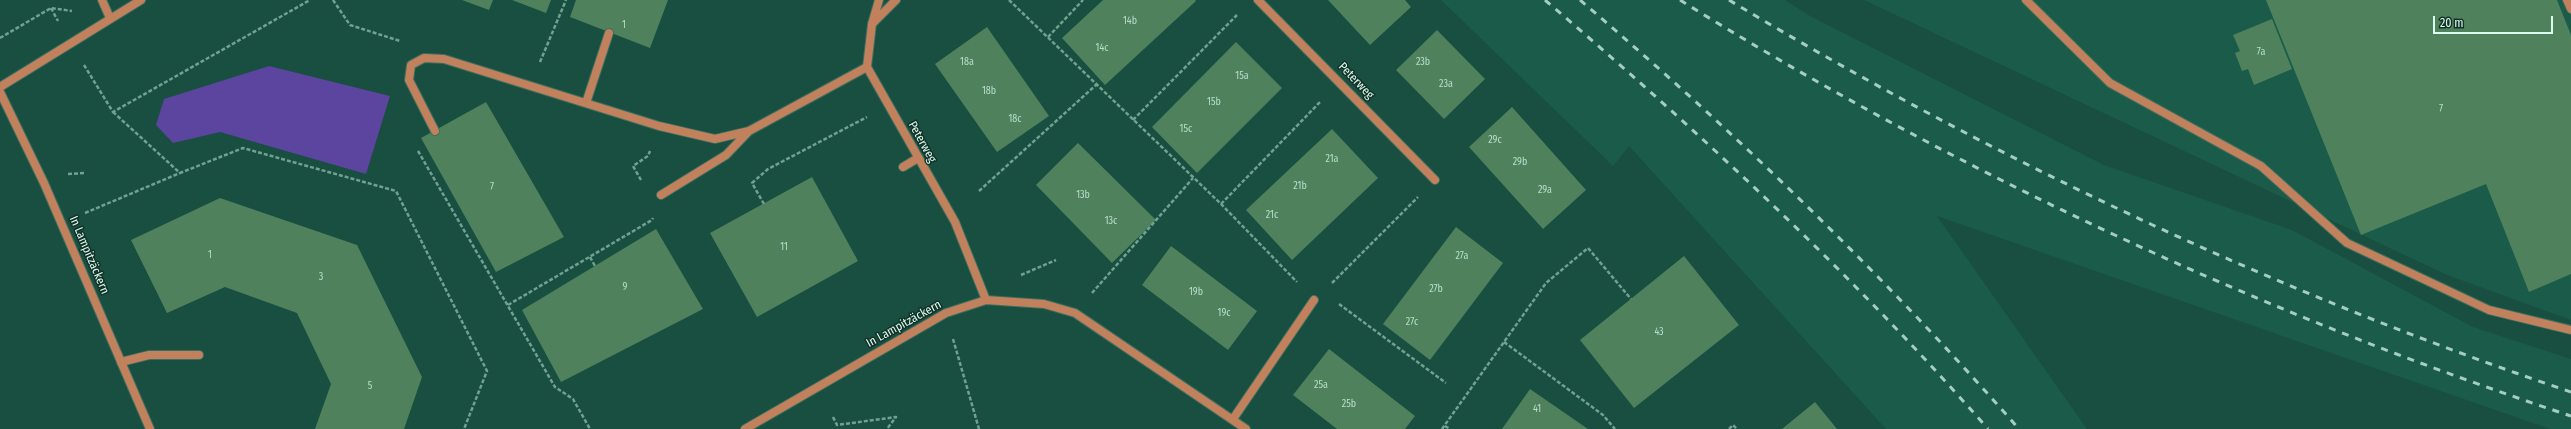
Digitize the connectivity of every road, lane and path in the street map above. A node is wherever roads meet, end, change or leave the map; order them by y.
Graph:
1 (102, 0) edge
2 (141, 0) edge
3 (310, 0) edge
4 (332, 0) edge
5 (566, 0) edge
6 (879, 0) edge
7 (896, 0) edge
8 (1009, 0) edge
9 (1083, 0) edge
10 (1258, 0) edge
11 (2026, 0) edge
12 (2567, 0) edge
13 (2571, 9) edge
14 (1235, 17) dead end
15 (110, 18) junction
16 (872, 24) junction
17 (609, 32) dead end
18 (1048, 37) junction
19 (0, 38) edge
20 (70, 42) junction
21 (403, 42) dead end
22 (867, 66) junction
23 (1097, 84) junction
24 (531, 86) junction
25 (0, 87) edge
26 (0, 92) edge
27 (1322, 100) dead end
28 (586, 103) junction
29 (889, 106) junction
30 (113, 112) junction
31 (1133, 120) junction
32 (659, 126) junction
33 (434, 130) dead end
34 (749, 131) junction
35 (416, 148) dead end
36 (918, 158) junction
37 (903, 167) dead end
38 (180, 173) junction
39 (1193, 178) junction
40 (1435, 180) joint
41 (644, 186) dead end
42 (979, 191) dead end
43 (661, 195) dead end
44 (764, 204) dead end
45 (1221, 204) junction
46 (653, 213) dead end
47 (62, 223) junction
48 (590, 257) junction
49 (1056, 260) dead end
50 (595, 266) dead end
51 (1019, 276) dead end
52 (1322, 292) junction
53 (1631, 299) dead end
54 (986, 300) junction
55 (1314, 300) junction
56 (508, 305) junction
57 (1075, 312) junction
58 (946, 313) junction
59 (2571, 330) edge
60 (1504, 342) junction
61 (199, 355) dead end
62 (121, 362) junction
63 (1446, 383) dead end
64 (833, 417) dead end
65 (1233, 419) junction
66 (1445, 426) junction
67 (150, 429) edge
68 (464, 429) edge
69 (590, 429) edge
70 (745, 429) edge
71 (887, 429) edge
72 (978, 429) edge
73 (1246, 429) edge
74 (1442, 429) edge
75 (1450, 429) edge
76 (1615, 429) edge
77 (1729, 429) edge
78 (1737, 429) edge

1 - 15 street
2 - 15 street
3 - 30 path
4 - 21 path
5 - 24 path
6 - 16 street
7 - 16 street
8 - 18 path
9 - 18 path
10 - 40 street, Peterweg
11 - 59 street
12 - 13 street
14 - 31 path
15 - 19 path
15 - 20 street
16 - 22 street
17 - 28 street
18 - 23 path
20 - 25 street
20 - 30 path
22 - 29 street, Peterweg
22 - 34 street
23 - 31 path
23 - 42 path
24 - 28 street
24 - 33 street
26 - 47 street, In Lampitzäckern
27 - 45 path
28 - 32 street
29 - 36 street, Peterweg
29 - 44 path
30 - 38 path
31 - 39 path
32 - 34 street
32 - 41 path
34 - 43 street
35 - 56 path
36 - 37 street
36 - 54 street, Peterweg
38 - 47 path
38 - 68 path
39 - 45 path
39 - 57 path
40 - 52 path
45 - 55 path
46 - 48 path
47 - 62 street, In Lampitzäckern
48 - 50 path
48 - 56 path
49 - 51 path
52 - 55 path
52 - 63 path
53 - 60 path
54 - 57 street, In Lampitzäckern
54 - 58 street, In Lampitzäckern
55 - 65 street
56 - 69 path
57 - 65 street, In Lampitzäckern
58 - 70 street, In Lampitzäckern
58 - 72 path
60 - 66 path
60 - 76 path
61 - 62 street
62 - 67 street, In Lampitzäckern
64 - 71 path
65 - 73 street, In Lampitzäckern
66 - 74 path
66 - 75 path
77 - 78 path

